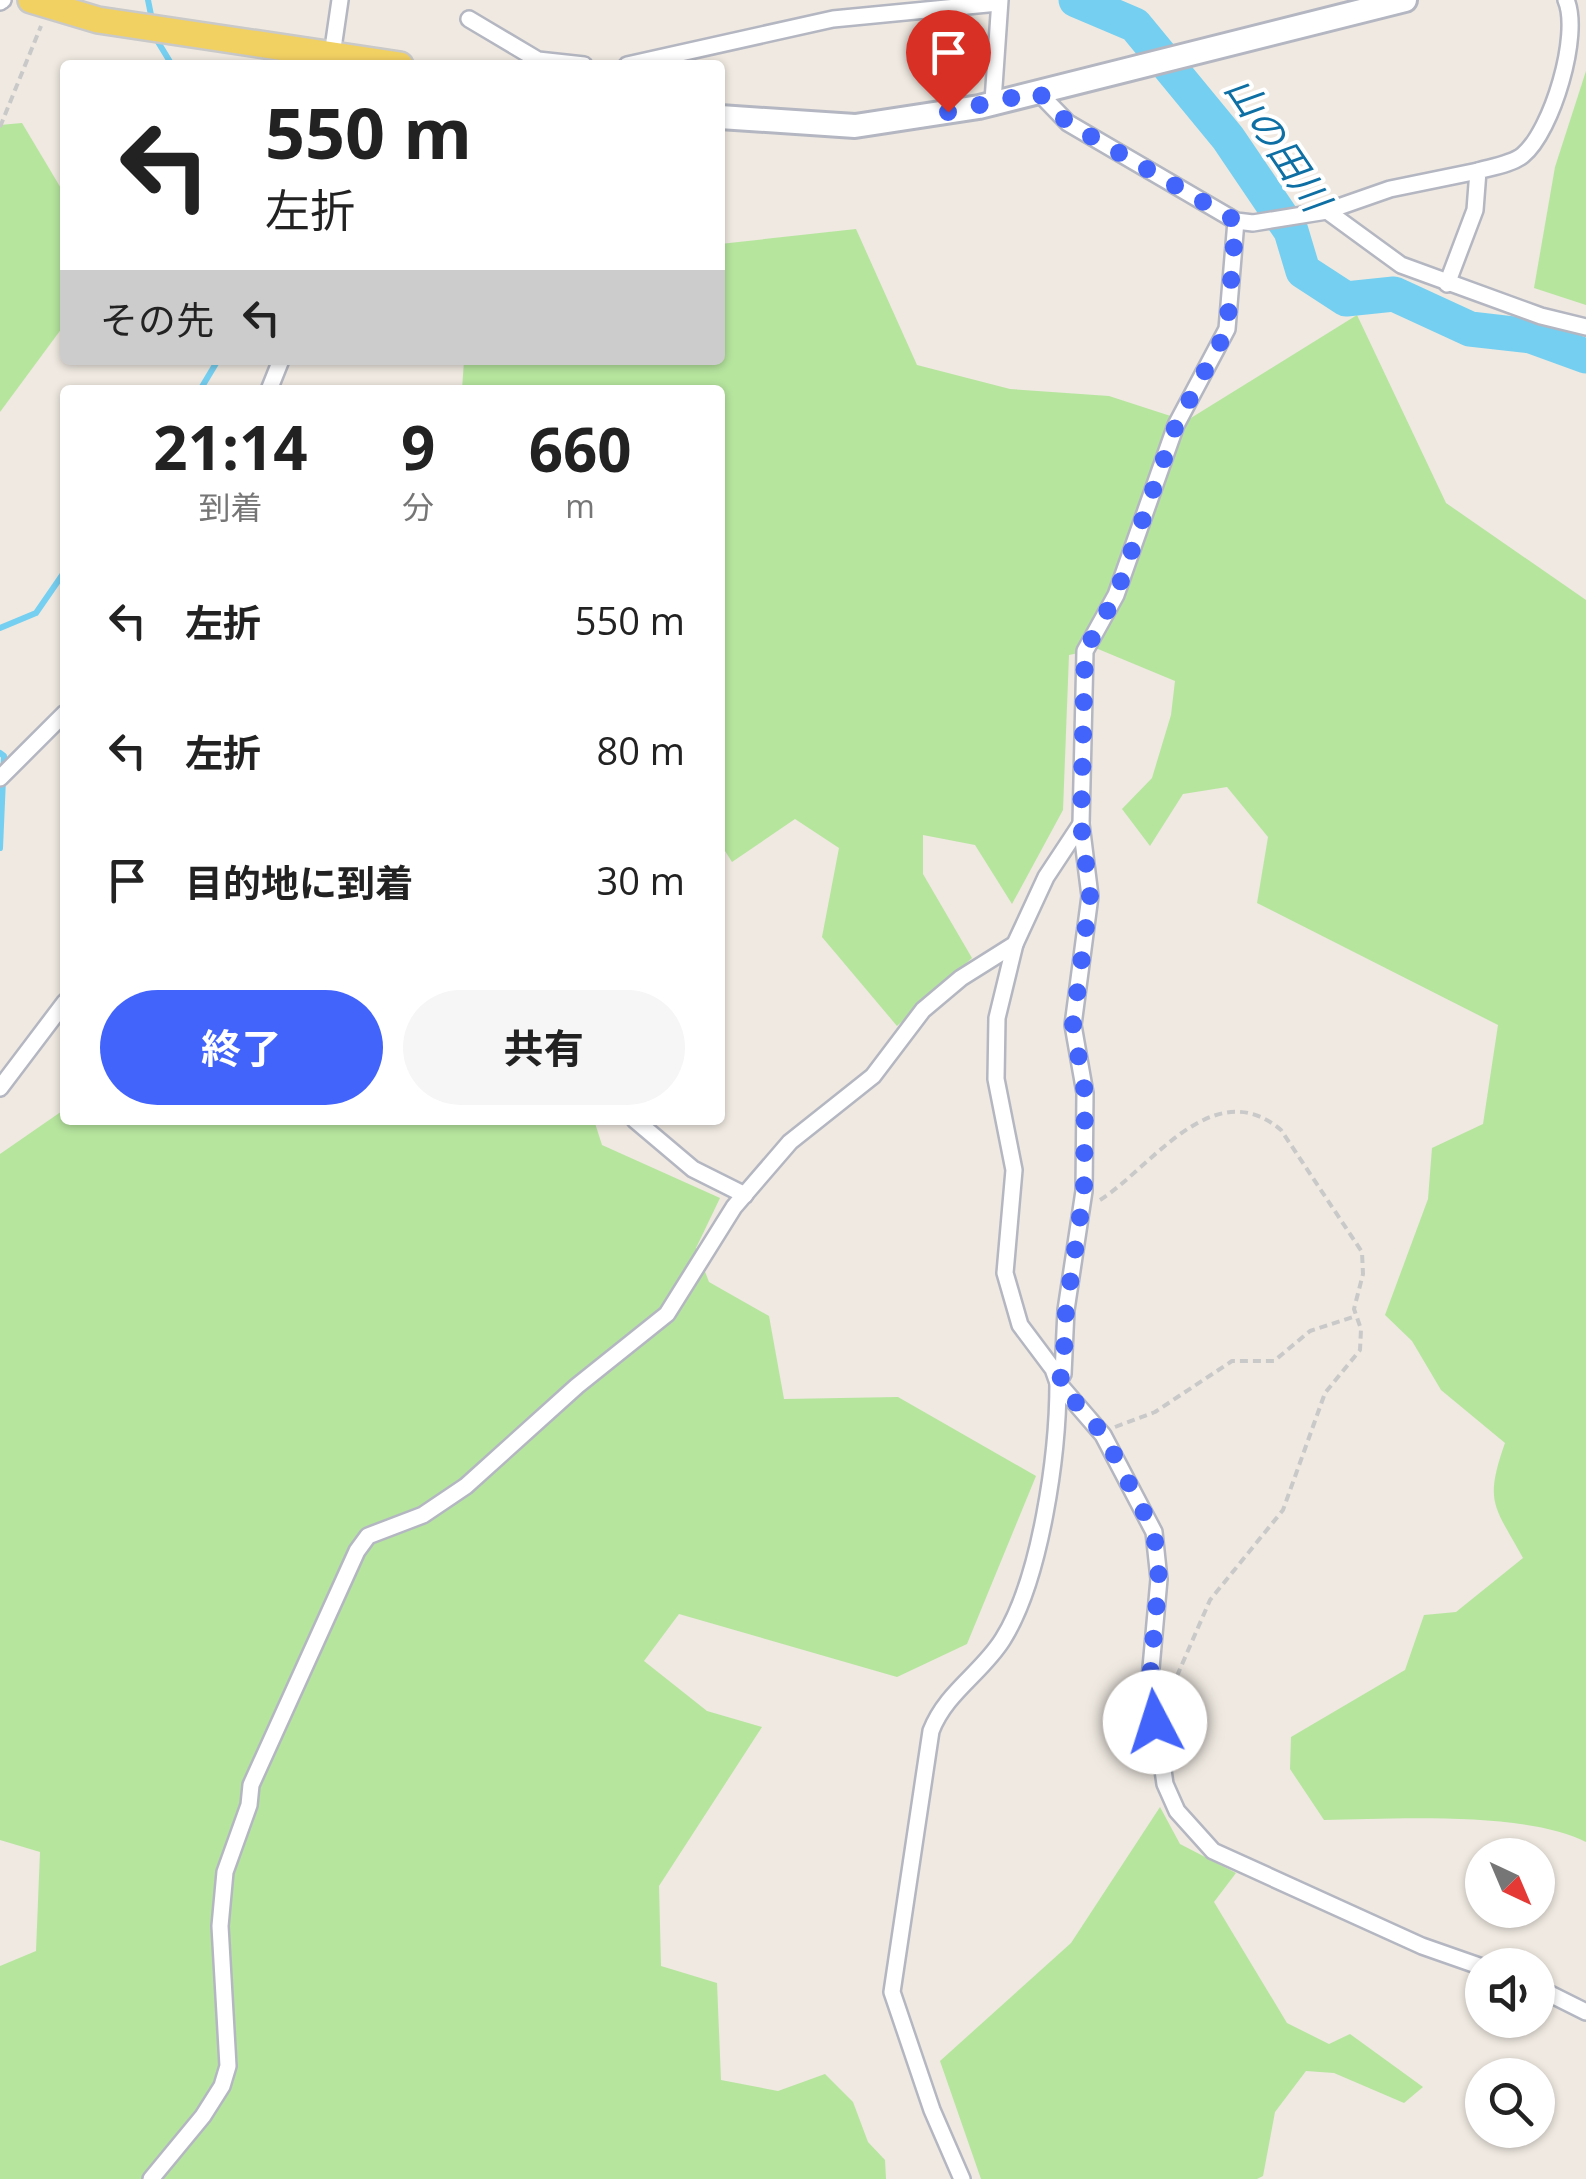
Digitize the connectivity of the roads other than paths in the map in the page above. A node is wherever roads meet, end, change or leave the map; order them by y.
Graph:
1 (340, 0) edge
2 (1405, 0) edge
3 (1566, 0) edge
4 (999, 2) edge
5 (40, 4) edge
6 (469, 18) dead end
7 (332, 55) junction
8 (366, 60) edge
9 (538, 60) edge
10 (648, 60) edge
11 (1038, 92) junction
12 (993, 101) junction
13 (725, 117) edge
14 (1478, 171) junction
15 (1327, 211) junction
16 (1236, 221) junction
17 (1447, 284) junction
18 (1586, 327) edge
19 (60, 718) edge
20 (0, 778) edge
21 (1081, 824) junction
22 (1015, 944) junction
23 (60, 1009) edge
24 (0, 1088) edge
25 (641, 1125) edge
26 (746, 1194) junction
27 (1058, 1382) junction
28 (1465, 1961) edge
29 (1555, 1996) edge
30 (1586, 2012) edge
31 (151, 2179) edge
32 (962, 2179) edge

1 - 7 street
2 - 11 street
3 - 14 street
4 - 10 street
4 - 12 street
5 - 7 main road
6 - 9 street
7 - 8 main road
11 - 12 street
11 - 16 street
12 - 13 street
14 - 15 street
14 - 17 street
15 - 16 street
15 - 17 street
16 - 21 street
17 - 18 street
19 - 20 street
21 - 22 street
21 - 27 street
22 - 26 street
22 - 27 street
23 - 24 street
25 - 26 street
26 - 31 street
27 - 28 street
27 - 32 street
29 - 30 street

